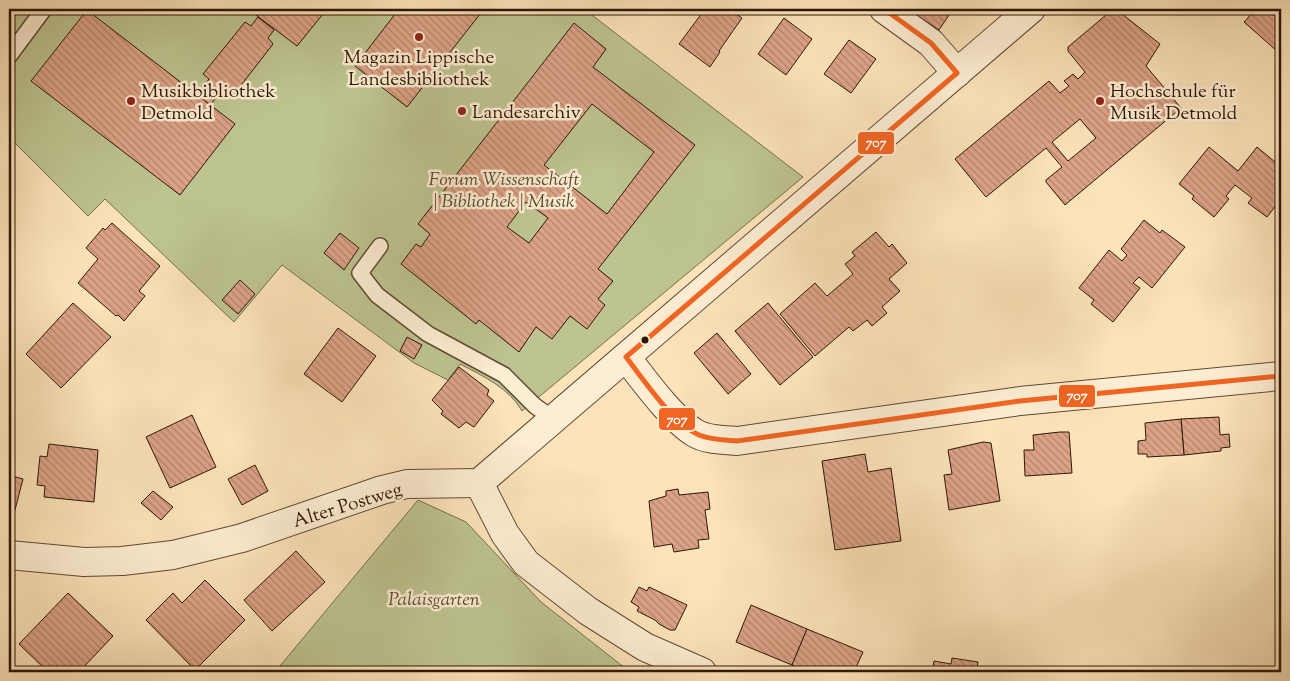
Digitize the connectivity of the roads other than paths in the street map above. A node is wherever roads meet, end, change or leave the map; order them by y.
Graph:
1 (44, 9) edge
2 (884, 9) edge
3 (1032, 9) edge
4 (9, 56) edge
5 (957, 73) junction
6 (380, 246) dead end
7 (626, 357) junction
8 (1281, 376) edge
9 (552, 418) junction
10 (479, 483) junction
11 (9, 555) edge
12 (645, 647) junction
13 (657, 672) edge
14 (702, 672) edge

1 - 4 lane
2 - 5 street
3 - 5 street
5 - 7 street
6 - 9 lane
7 - 8 street
7 - 9 street
9 - 10 street
10 - 11 street, Alter Postweg
10 - 12 street
12 - 13 street
12 - 14 street

